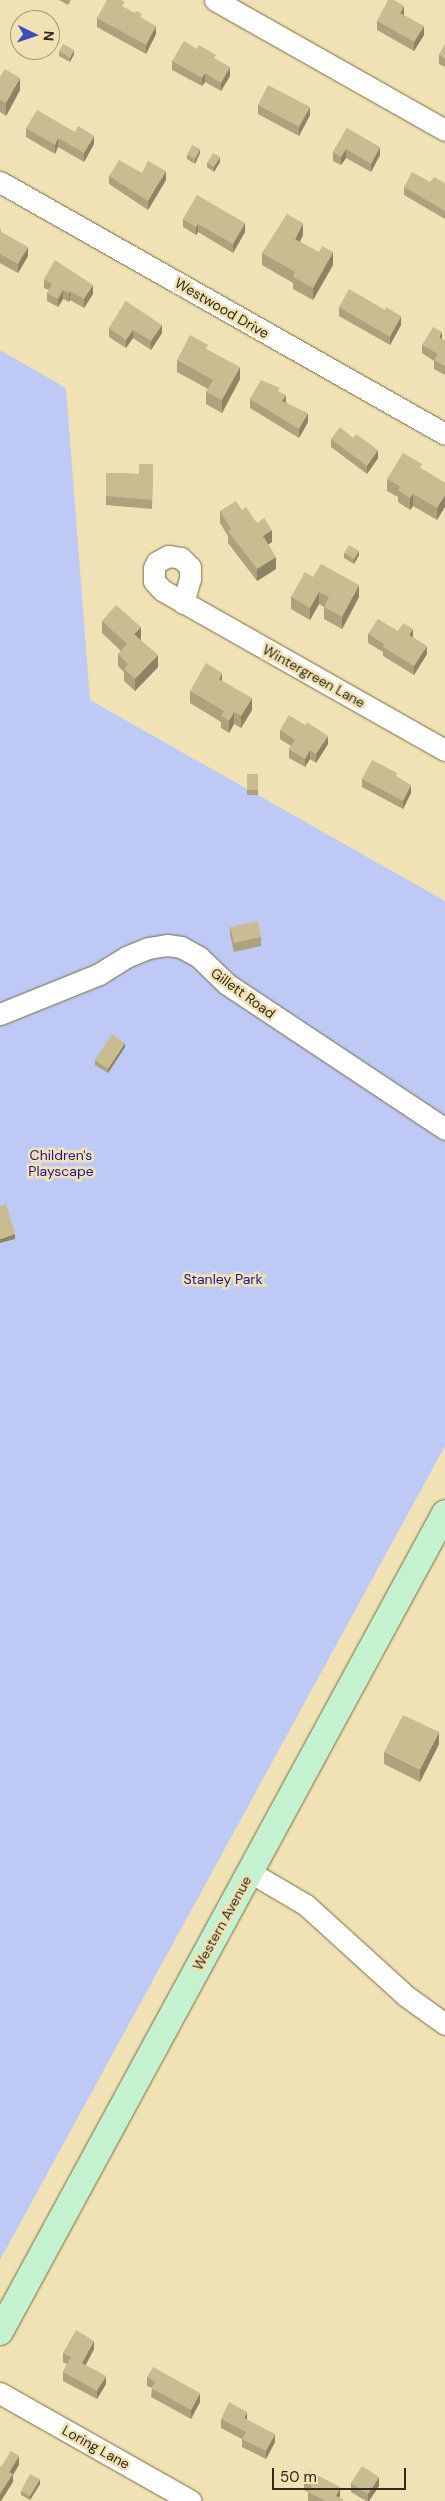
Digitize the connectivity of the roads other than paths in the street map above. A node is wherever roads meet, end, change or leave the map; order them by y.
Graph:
1 (214, 0) edge
2 (445, 130) edge
3 (0, 182) edge
4 (445, 434) edge
5 (183, 603) dead end
6 (445, 750) edge
7 (0, 1014) edge
8 (445, 1129) edge
9 (445, 1514) edge
10 (250, 1872) junction
11 (445, 2024) edge
12 (0, 2332) edge
13 (0, 2393) edge
14 (191, 2501) edge

1 - 2 street
3 - 4 street, Westwood Drive
5 - 6 street, Wintergreen Lane
7 - 8 street, Gillett Road
9 - 10 main road, Western Avenue
10 - 11 street
10 - 12 main road, Western Avenue
13 - 14 street, Loring Lane

